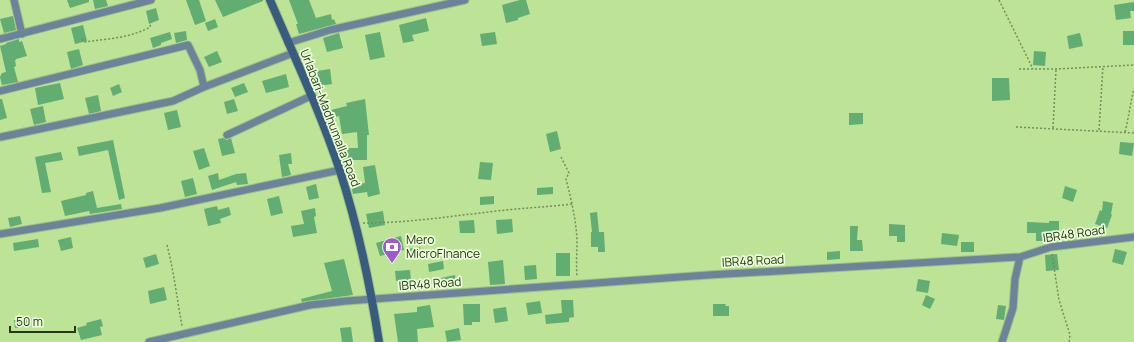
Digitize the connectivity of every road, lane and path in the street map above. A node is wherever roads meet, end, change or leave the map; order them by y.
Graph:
1 (14, 0) edge
2 (151, 0) edge
3 (270, 0) edge
4 (465, 0) edge
5 (999, 0) edge
6 (151, 23) dead end
7 (22, 34) junction
8 (0, 39) edge
9 (82, 39) dead end
10 (288, 43) junction
11 (293, 53) junction
12 (1134, 65) edge
13 (1103, 66) junction
14 (1019, 69) dead end
15 (1033, 69) junction
16 (1056, 70) junction
17 (204, 87) junction
18 (1134, 89) edge
19 (0, 91) edge
20 (311, 96) junction
21 (1016, 127) dead end
22 (1053, 128) junction
23 (1099, 130) junction
24 (1125, 132) junction
25 (1134, 133) edge
26 (227, 135) dead end
27 (1, 137) dead end
28 (561, 157) dead end
29 (340, 170) junction
30 (573, 204) junction
31 (355, 222) junction
32 (0, 234) edge
33 (1134, 237) edge
34 (167, 245) dead end
35 (1051, 247) junction
36 (1020, 257) junction
37 (577, 285) junction
38 (372, 299) junction
39 (184, 334) junction
40 (149, 342) edge
41 (380, 342) edge
42 (1002, 342) edge
43 (1069, 342) edge

1 - 7 street
2 - 7 street
3 - 10 main road, Urlabari-Madhumalla Road
4 - 10 street
5 - 15 path
6 - 9 path
7 - 8 street
10 - 11 main road, Urlabari-Madhumalla Road
11 - 17 street
11 - 20 main road, Urlabari-Madhumalla Road
12 - 13 path
13 - 16 path
13 - 23 path
14 - 15 path
15 - 16 path
16 - 22 path
17 - 19 street
17 - 27 street
18 - 24 path
20 - 26 street
20 - 29 main road, Urlabari-Madhumalla Road
21 - 22 path
22 - 23 path
23 - 24 path
24 - 25 path
28 - 30 path
29 - 31 main road, Urlabari-Madhumalla Road
29 - 32 street
30 - 31 path
30 - 37 path
31 - 38 main road, Urlabari-Madhumalla Road
33 - 35 street, IBR48 Road
34 - 39 path
35 - 36 street, IBR48 Road
35 - 43 path
36 - 37 street, IBR48 Road
36 - 42 street
37 - 38 street, IBR48 Road
38 - 39 street, IBR48 Road
38 - 41 main road, Urlabari-Madhumalla Road
39 - 40 street, IBR48 Road

